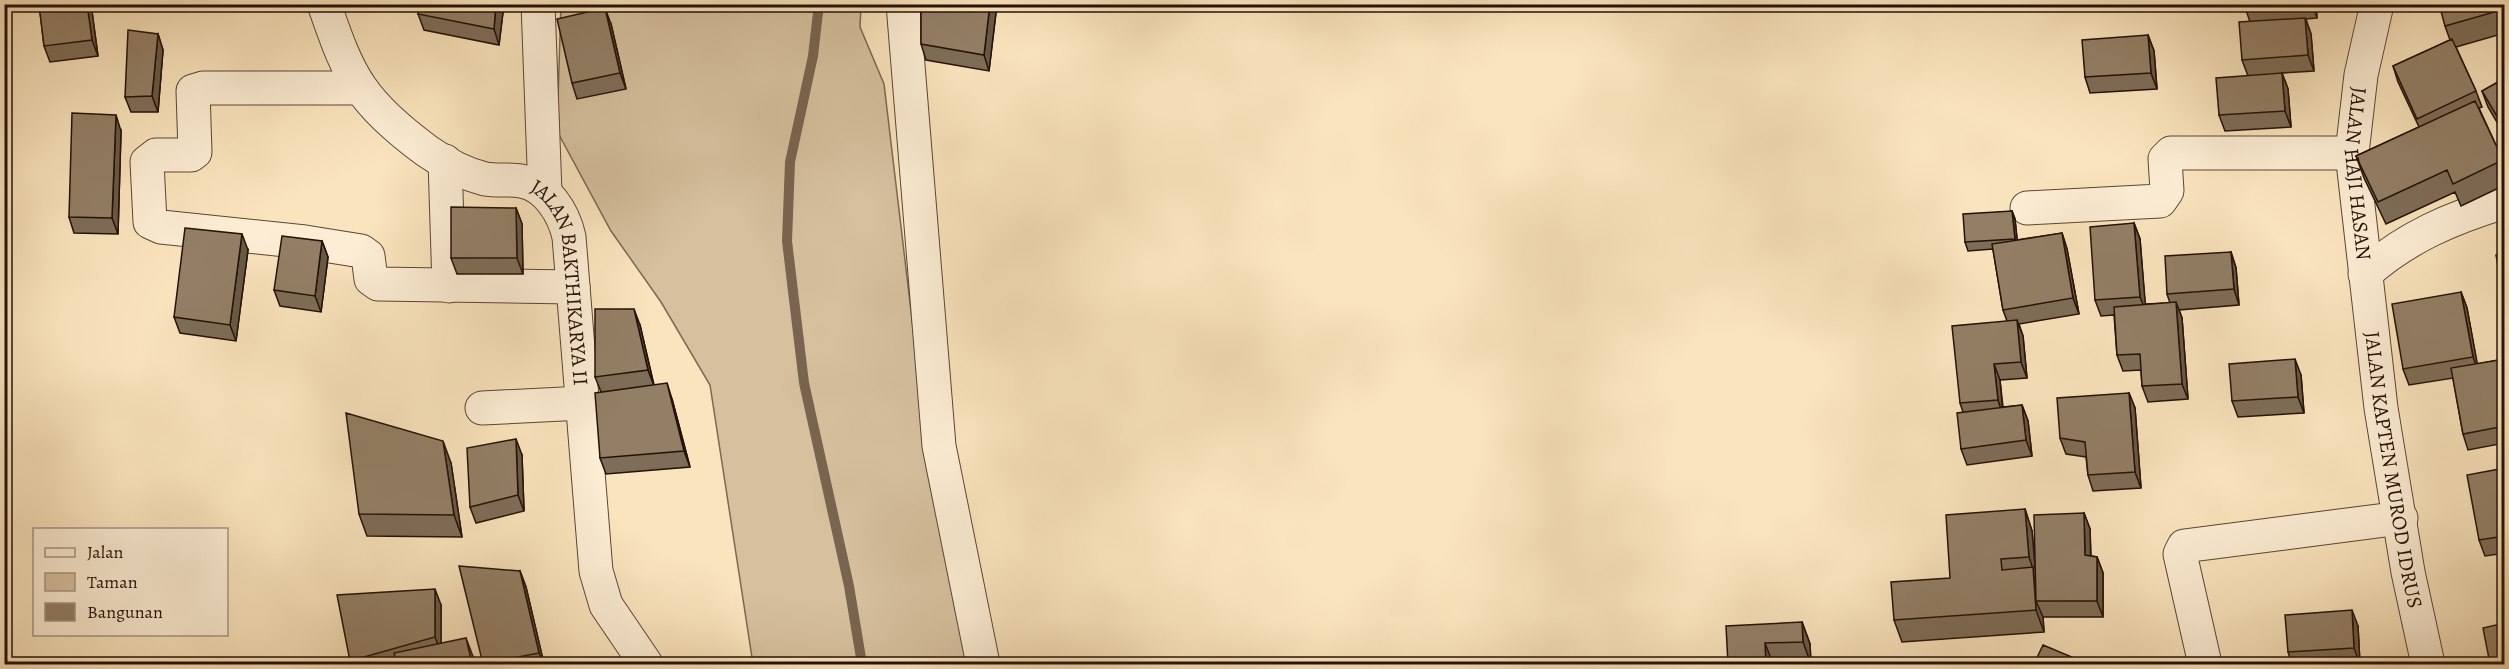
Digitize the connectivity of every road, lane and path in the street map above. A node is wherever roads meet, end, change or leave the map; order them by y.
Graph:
1 (324, 4) edge
2 (538, 4) edge
3 (903, 4) edge
4 (2377, 4) edge
5 (360, 88) junction
6 (2352, 153) junction
7 (445, 161) junction
8 (545, 192) junction
9 (2505, 202) edge
10 (2027, 208) dead end
11 (2365, 274) junction
12 (449, 286) junction
13 (573, 287) junction
14 (583, 403) junction
15 (482, 408) dead end
16 (2401, 518) junction
17 (646, 664) edge
18 (983, 664) edge
19 (2205, 664) edge
20 (2428, 664) edge

1 - 5 street, JALAN BAKTHIKARYA II
2 - 8 street
3 - 18 street
4 - 6 street, JALAN HAJI HASAN
5 - 7 street, JALAN BAKTHIKARYA II
5 - 12 street
6 - 10 street
6 - 11 street, JALAN HAJI HASAN
7 - 8 street, JALAN BAKTHIKARYA II
7 - 12 street
8 - 13 street, JALAN BAKTHIKARYA II
9 - 11 street
11 - 16 street, JALAN KAPTEN MUROD IDRUS
12 - 13 street
13 - 14 street, JALAN BAKTHIKARYA II
14 - 15 street
14 - 17 street, JALAN BAKTHIKARYA II
16 - 19 street
16 - 20 street, JALAN KAPTEN MUROD IDRUS

